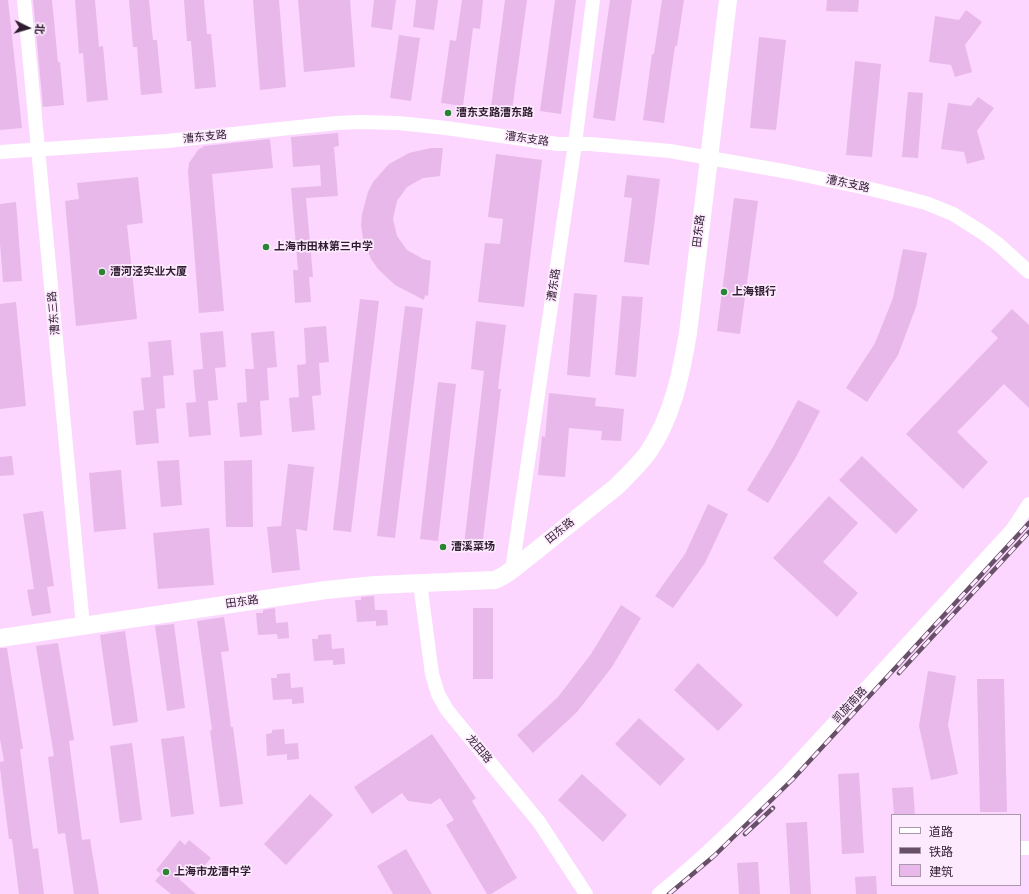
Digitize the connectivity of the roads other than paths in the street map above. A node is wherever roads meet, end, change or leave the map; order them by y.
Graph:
1 (24, 0) edge
2 (592, 0) edge
3 (728, 0) edge
4 (575, 144) junction
5 (39, 149) junction
6 (0, 152) edge
7 (708, 157) junction
8 (1029, 272) edge
9 (1029, 504) edge
10 (512, 570) junction
11 (420, 583) junction
12 (83, 626) junction
13 (0, 638) edge
14 (586, 894) edge
15 (659, 894) edge

1 - 5 street, 漕东三路
2 - 4 street, 漕东路
3 - 7 street, 田东路
4 - 5 street, 漕东支路
4 - 7 street, 漕东支路
4 - 10 street, 漕东路
5 - 6 street, 漕东支路
5 - 12 street, 漕东三路
7 - 8 street, 漕东支路
7 - 10 street, 田东路
9 - 15 street, 凯旋南路
10 - 11 street, 田东路
11 - 12 street, 田东路
11 - 14 street, 龙田路
12 - 13 street, 田东路

